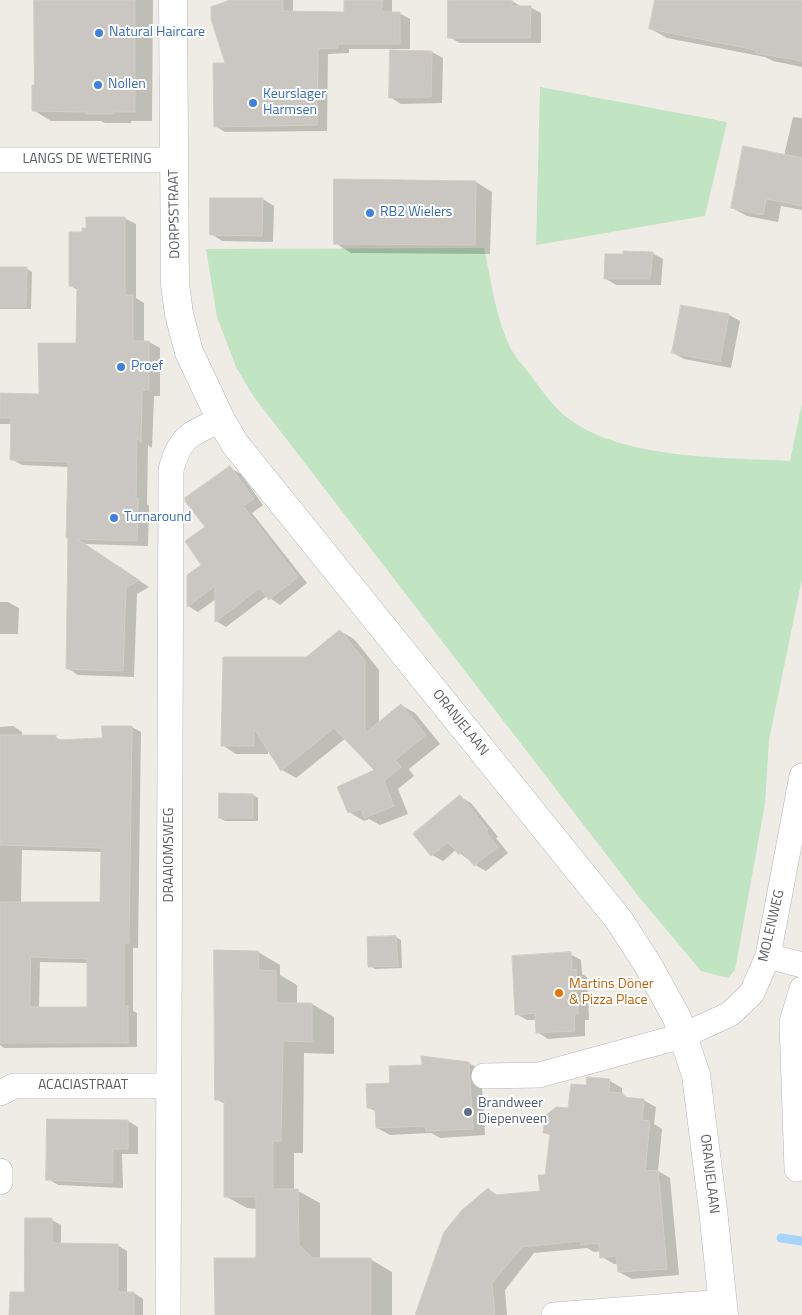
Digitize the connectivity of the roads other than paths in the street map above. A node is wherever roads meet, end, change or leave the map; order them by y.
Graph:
1 (173, 0) edge
2 (0, 160) edge
3 (174, 160) junction
4 (221, 420) junction
5 (801, 785) edge
6 (768, 956) junction
7 (802, 965) edge
8 (802, 988) edge
9 (682, 1036) junction
10 (484, 1076) dead end
11 (168, 1086) junction
12 (0, 1093) edge
13 (796, 1170) dead end
14 (0, 1171) edge
15 (0, 1182) edge
16 (723, 1309) edge
17 (168, 1315) edge
18 (554, 1315) edge

1 - 3 street, DORPSSTRAAT
2 - 3 street, LANGS DE WETERING
3 - 4 street, DORPSSTRAAT
4 - 9 street, ORANJELAAN
4 - 11 street, DRAAIOMSWEG
5 - 6 street, MOLENWEG
6 - 7 street
6 - 9 street, MOLENWEG
8 - 13 street
9 - 10 street
9 - 16 street, ORANJELAAN
11 - 12 street, ACACIASTRAAT
11 - 17 street, DRAAIOMSWEG
14 - 15 street
16 - 18 street

